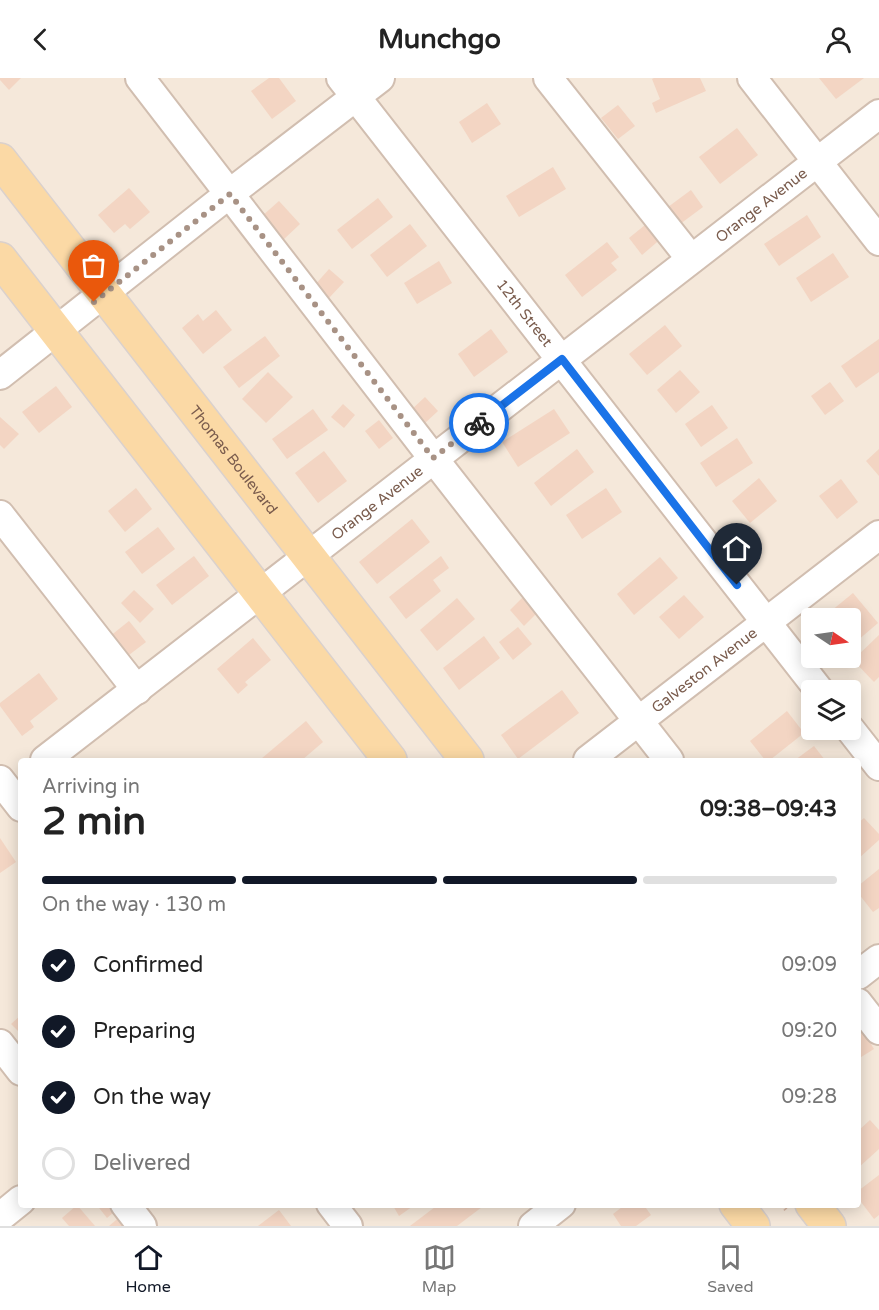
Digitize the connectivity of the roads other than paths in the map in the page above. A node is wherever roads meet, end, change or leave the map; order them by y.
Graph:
1 (140, 78) edge
2 (380, 78) edge
3 (548, 78) edge
4 (752, 78) edge
5 (348, 87) edge
6 (879, 114) edge
7 (0, 160) edge
8 (817, 162) junction
9 (230, 194) junction
10 (879, 241) edge
11 (0, 259) edge
12 (691, 259) junction
13 (104, 294) junction
14 (56, 331) junction
15 (562, 359) junction
16 (0, 375) edge
17 (433, 458) junction
18 (0, 515) edge
19 (879, 535) edge
20 (308, 556) junction
21 (260, 594) junction
22 (767, 622) junction
23 (811, 680) edge
24 (137, 690) junction
25 (638, 721) junction
26 (859, 740) edge
27 (48, 758) edge
28 (388, 758) edge
29 (465, 758) edge
30 (591, 758) edge
31 (667, 758) edge
32 (879, 766) edge
33 (879, 959) edge
34 (861, 973) edge
35 (861, 1007) edge
36 (879, 1030) edge
37 (0, 1044) edge
38 (18, 1067) edge
39 (18, 1202) edge
40 (128, 1208) edge
41 (334, 1208) edge
42 (739, 1208) edge
43 (815, 1208) edge
44 (0, 1217) edge
45 (142, 1226) edge
46 (348, 1226) edge
47 (753, 1226) edge
48 (829, 1226) edge

1 - 9 street
2 - 5 street
3 - 12 street
4 - 8 street
5 - 9 street
5 - 15 street, 12th Street
6 - 8 street, Orange Avenue
7 - 13 main road, Thomas Boulevard
8 - 10 street
8 - 12 street, Orange Avenue
9 - 13 street
9 - 17 street
11 - 14 main road
12 - 15 street, Orange Avenue
13 - 14 street
13 - 20 main road, Thomas Boulevard
14 - 16 street
14 - 21 main road
15 - 17 street, Orange Avenue
15 - 22 street, 12th Street
17 - 20 street, Orange Avenue
17 - 25 street
18 - 24 street
19 - 22 street, Galveston Avenue
20 - 21 street, Orange Avenue
20 - 29 main road, Thomas Boulevard
21 - 24 street, Orange Avenue
21 - 28 main road
22 - 23 street, 12th Street
22 - 25 street, Galveston Avenue
24 - 27 street, Orange Avenue
25 - 30 street, Galveston Avenue
25 - 31 street
26 - 32 street
33 - 34 street
35 - 36 street
37 - 38 street
39 - 44 street
40 - 45 street
41 - 46 street
42 - 47 main road
43 - 48 main road

